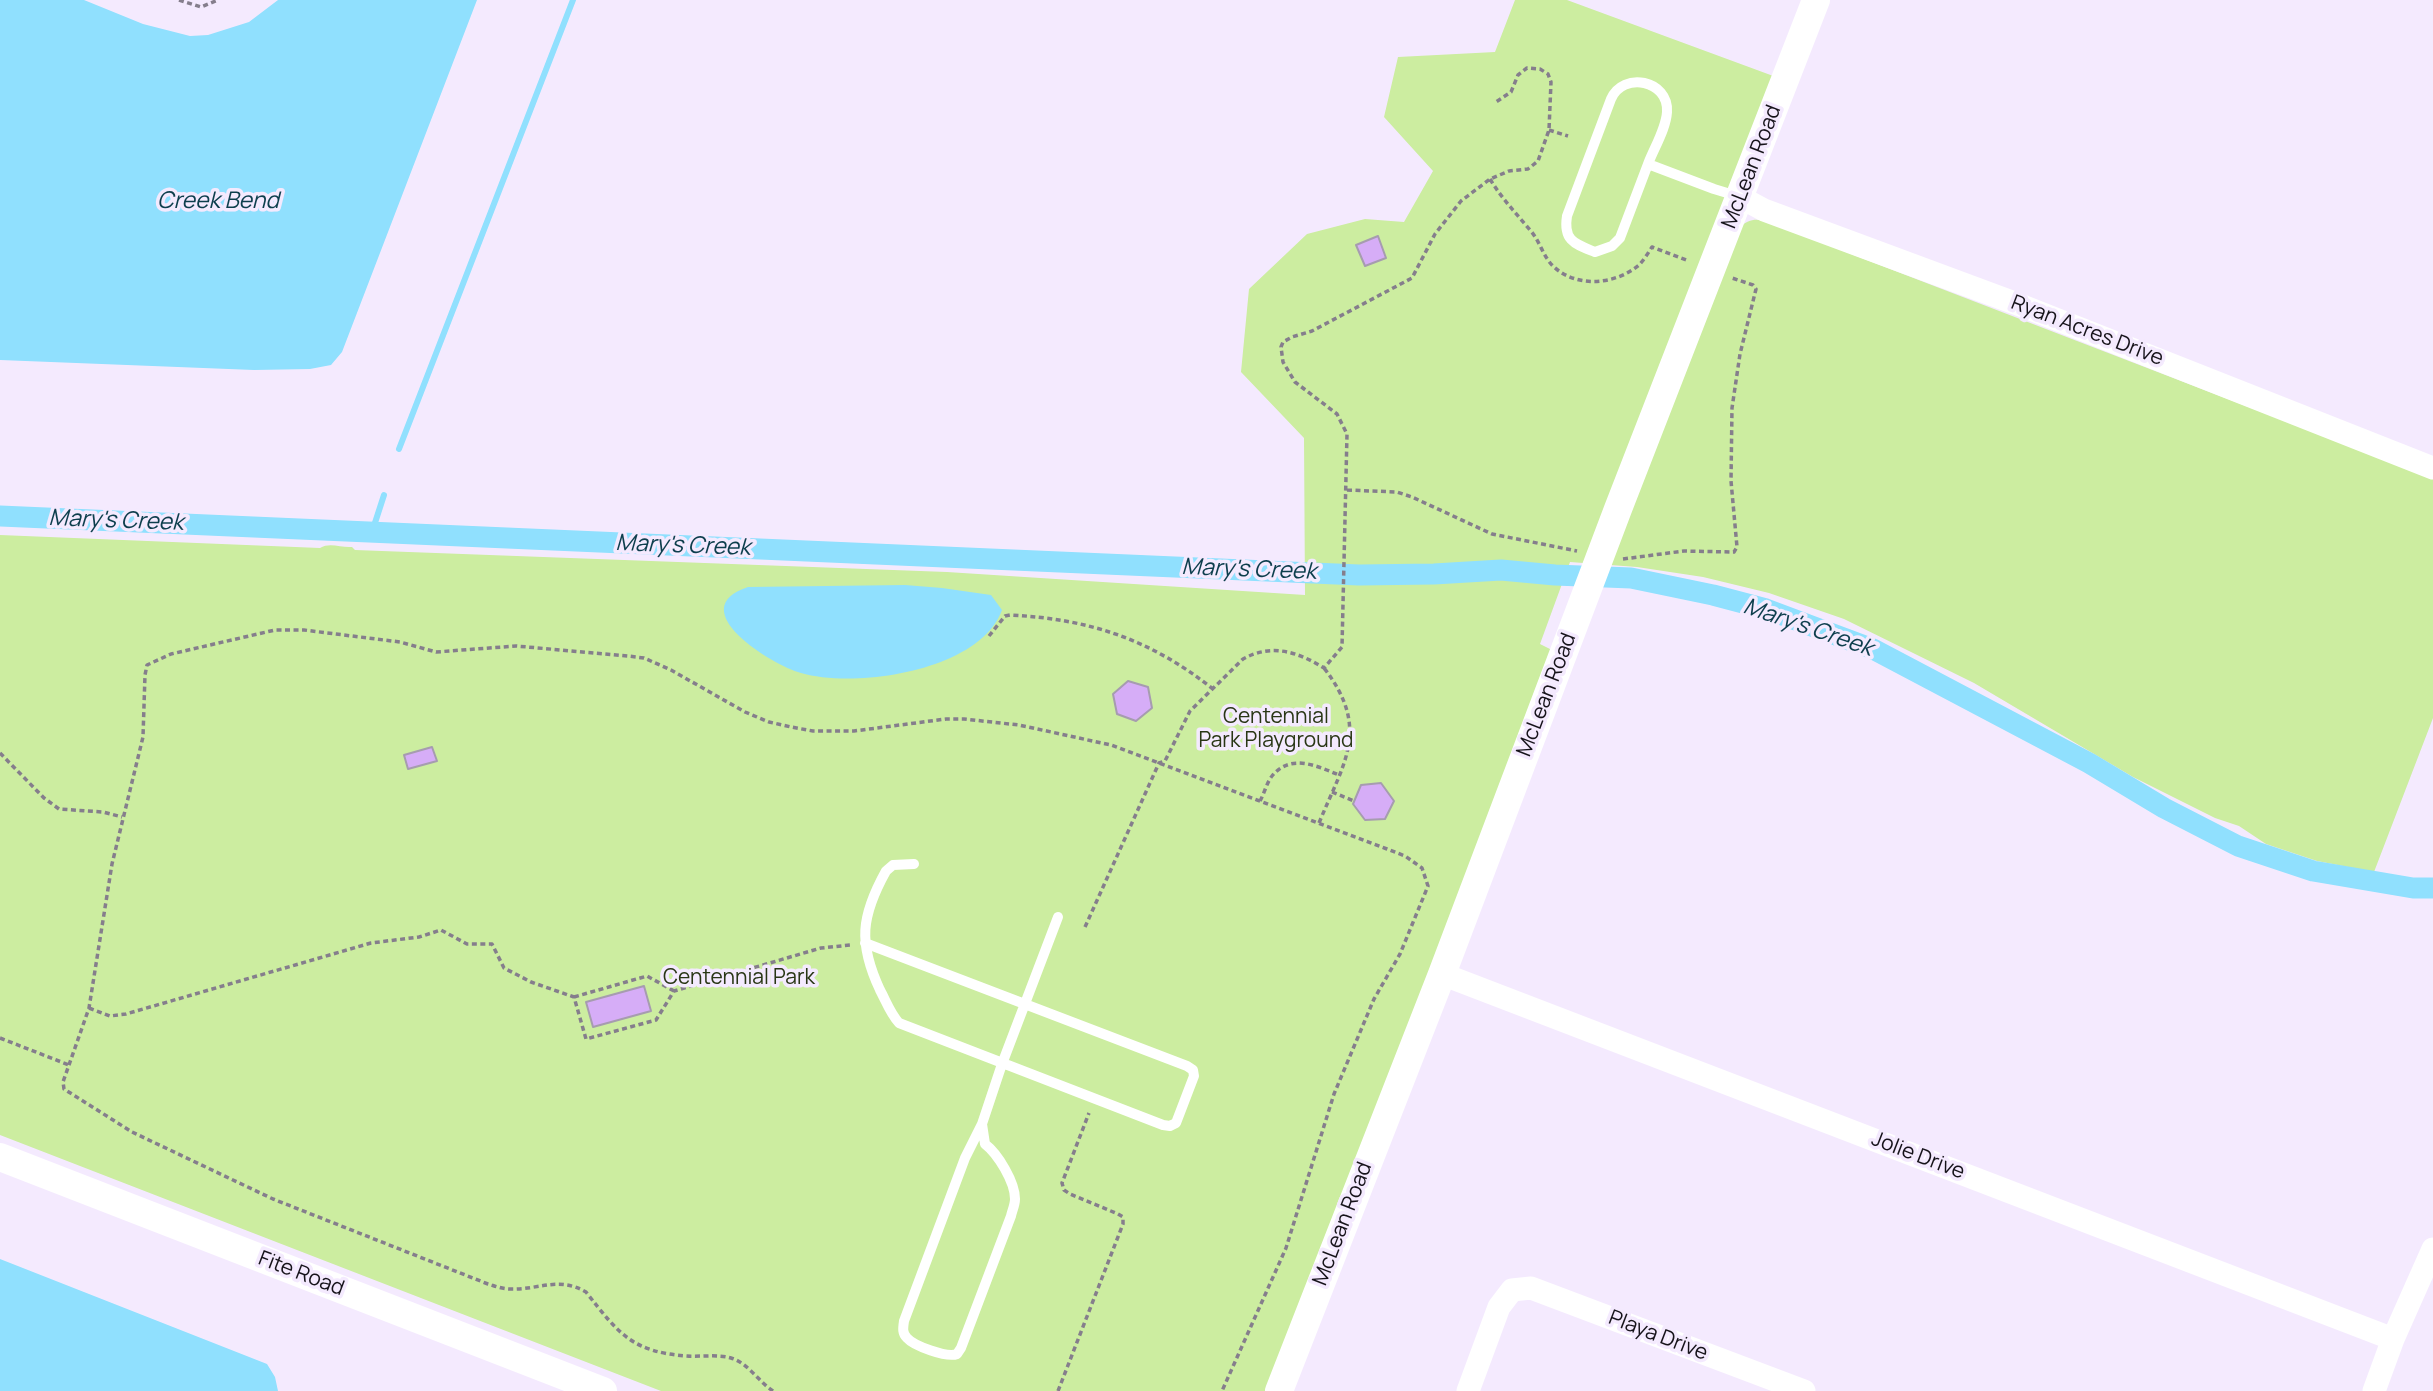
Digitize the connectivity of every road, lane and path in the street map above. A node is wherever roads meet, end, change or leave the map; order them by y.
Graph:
1 (179, 0) edge
2 (218, 0) edge
3 (1816, 0) edge
4 (1496, 103) dead end
5 (1549, 130) junction
6 (1568, 136) dead end
7 (1648, 164) junction
8 (1740, 197) junction
9 (2433, 468) edge
10 (989, 635) dead end
11 (1324, 668) junction
12 (1213, 689) junction
13 (0, 753) edge
14 (1159, 763) junction
15 (1339, 775) junction
16 (1332, 792) junction
17 (1260, 801) junction
18 (1354, 801) dead end
19 (122, 817) junction
20 (1319, 823) junction
21 (914, 864) dead end
22 (1058, 917) dead end
23 (1085, 927) dead end
24 (865, 943) junction
25 (1442, 974) junction
26 (674, 991) junction
27 (575, 997) junction
28 (1025, 1003) junction
29 (89, 1009) junction
30 (0, 1038) edge
31 (1002, 1063) junction
32 (69, 1065) junction
33 (1094, 1099) junction
34 (982, 1124) junction
35 (0, 1157) edge
36 (2433, 1249) edge
37 (2393, 1339) junction
38 (603, 1391) edge
39 (773, 1391) edge
40 (1058, 1391) edge
41 (1222, 1391) edge
42 (1279, 1391) edge
43 (1468, 1391) edge
44 (1804, 1391) edge
45 (2374, 1391) edge

1 - 2 path
3 - 8 street, McLean Road
4 - 5 path
5 - 6 path
5 - 11 path
7 - 7 lane
7 - 8 lane
8 - 9 street, Ryan Acres Drive
8 - 25 street, McLean Road
10 - 12 path
11 - 12 path
11 - 15 path
12 - 14 path
13 - 19 path
14 - 17 path
14 - 19 path
14 - 23 path
15 - 16 path
15 - 17 path
16 - 18 path
16 - 20 path
17 - 20 path
19 - 29 path
20 - 41 path
21 - 24 lane
22 - 28 lane
24 - 26 path
24 - 28 lane
24 - 31 lane
25 - 37 street, Jolie Drive
25 - 42 street, McLean Road
26 - 27 path
26 - 27 path
27 - 29 path
28 - 31 lane
28 - 33 lane
29 - 32 path
30 - 32 path
31 - 33 lane
31 - 34 lane
32 - 39 path
33 - 40 path
34 - 34 lane
35 - 38 street, Fite Road
36 - 37 street
37 - 45 street
43 - 44 street, Playa Drive

